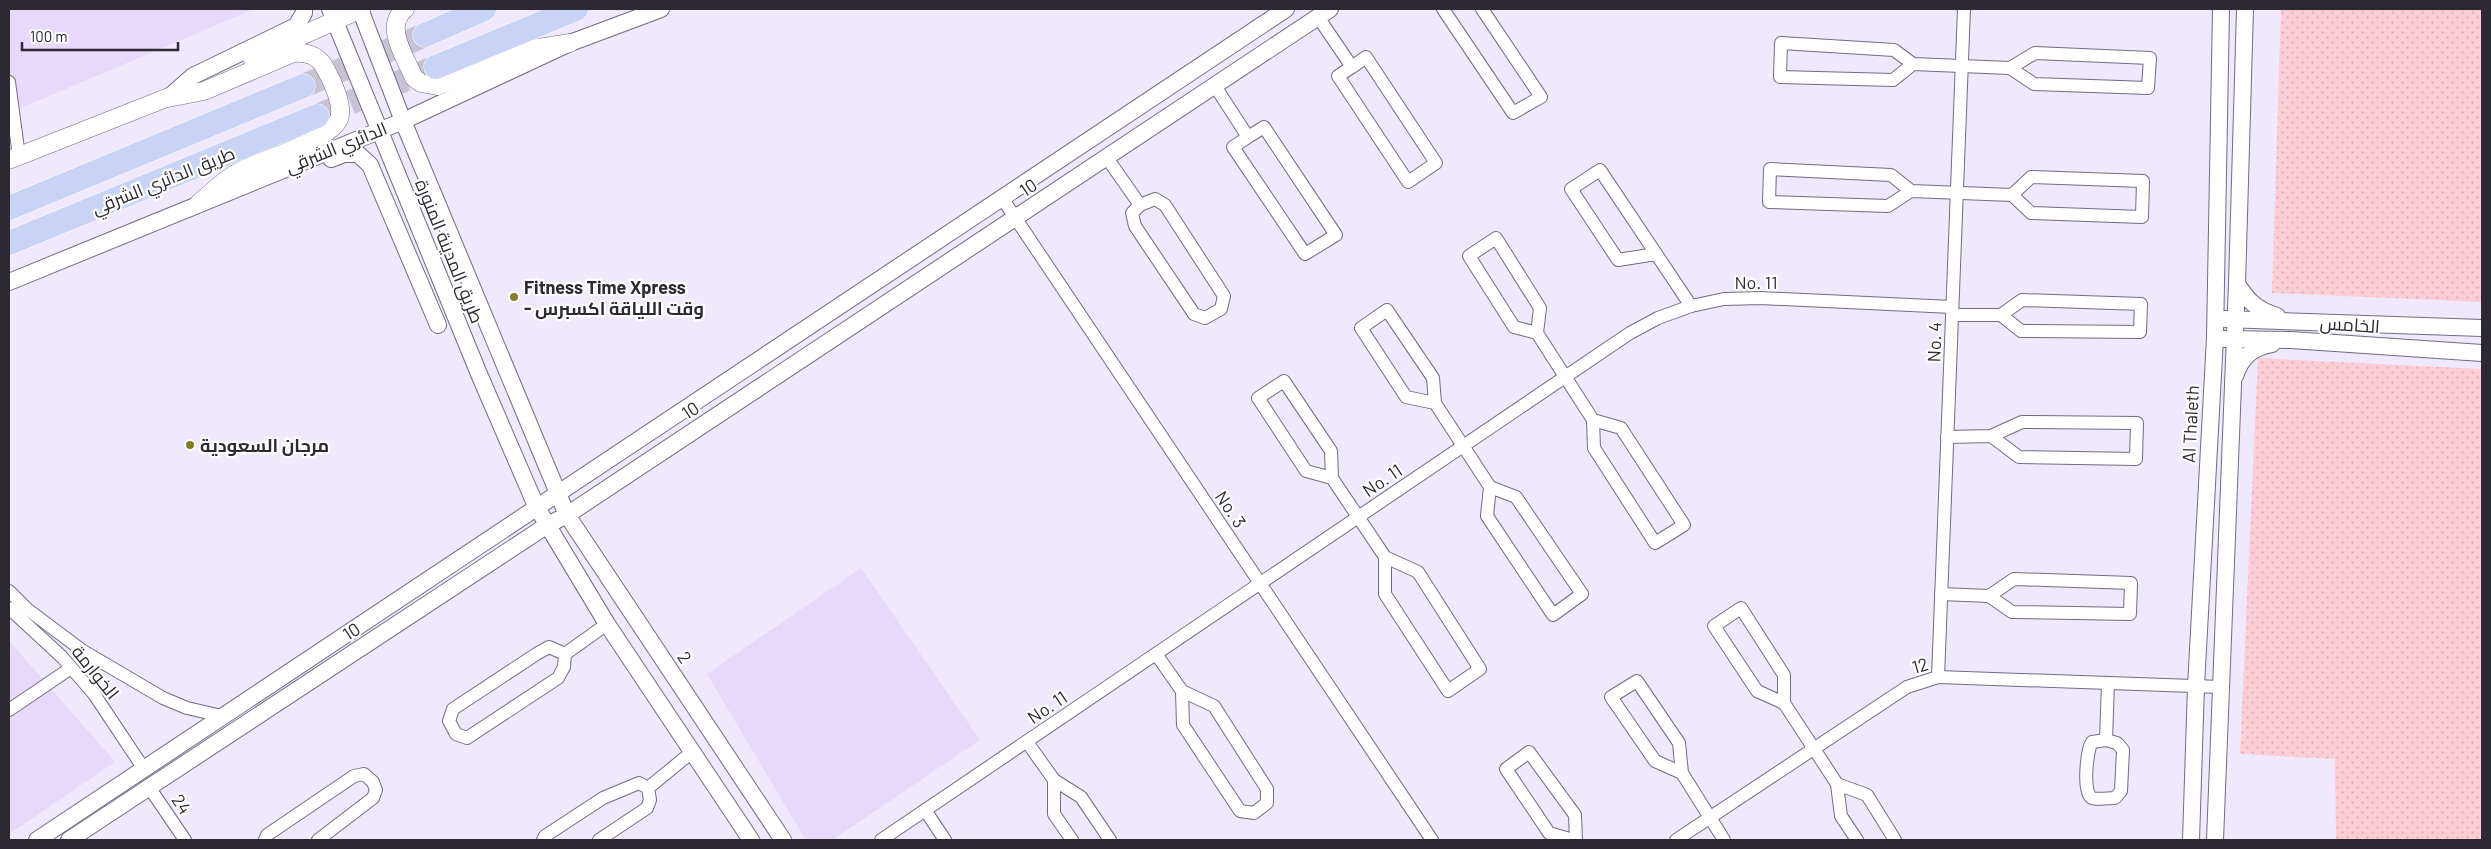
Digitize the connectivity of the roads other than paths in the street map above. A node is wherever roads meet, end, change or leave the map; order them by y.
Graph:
1 (304, 9) edge
2 (360, 9) edge
3 (405, 9) edge
4 (484, 9) edge
5 (576, 9) edge
6 (661, 9) edge
7 (1286, 9) edge
8 (1443, 9) edge
9 (1482, 9) edge
10 (1964, 9) edge
11 (2221, 9) edge
12 (2245, 9) edge
13 (1324, 13) edge
14 (332, 14) edge
15 (425, 35) tunnel mouth
16 (570, 43) junction
17 (1913, 64) junction
18 (1352, 66) junction
19 (1962, 66) junction
20 (436, 67) tunnel mouth
21 (2010, 68) junction
22 (9, 82) edge
23 (303, 86) tunnel mouth
24 (1215, 86) junction
25 (168, 98) junction
26 (317, 116) tunnel mouth
27 (402, 121) junction
28 (380, 130) junction
29 (1248, 137) junction
30 (14, 158) edge
31 (1107, 158) junction
32 (1911, 191) junction
33 (1957, 193) junction
34 (2012, 195) junction
35 (1002, 198) junction
36 (199, 203) junction
37 (1140, 205) junction
38 (9, 208) edge
39 (1016, 219) junction
40 (9, 244) edge
41 (1656, 254) junction
42 (9, 282) edge
43 (2238, 284) junction
44 (1691, 306) junction
45 (1952, 311) junction
46 (2002, 315) junction
47 (2215, 318) junction
48 (2236, 320) junction
49 (2291, 321) junction
50 (438, 325) dead end
51 (2482, 328) edge
52 (1537, 333) junction
53 (2214, 338) junction
54 (2235, 339) junction
55 (2291, 340) junction
56 (2482, 353) edge
57 (1566, 376) junction
58 (2233, 383) junction
59 (1435, 403) junction
60 (1594, 420) junction
61 (1991, 436) junction
62 (1947, 437) junction
63 (1464, 446) junction
64 (1332, 478) junction
65 (1490, 486) junction
66 (559, 492) junction
67 (536, 506) junction
68 (567, 515) junction
69 (1359, 517) junction
70 (546, 526) junction
71 (1385, 557) junction
72 (1260, 584) junction
73 (9, 591) edge
74 (1941, 594) junction
75 (1989, 596) junction
76 (9, 608) edge
77 (607, 624) junction
78 (565, 654) junction
79 (1156, 654) junction
80 (71, 668) junction
81 (1938, 677) junction
82 (2108, 684) junction
83 (2196, 686) junction
84 (2221, 687) junction
85 (1182, 691) junction
86 (1784, 703) junction
87 (9, 710) edge
88 (222, 716) junction
89 (2106, 740) junction
90 (1027, 742) junction
91 (1814, 749) junction
92 (692, 752) junction
93 (144, 769) junction
94 (1682, 773) junction
95 (1054, 780) junction
96 (1837, 784) junction
97 (149, 787) junction
98 (648, 788) junction
99 (925, 810) junction
100 (1710, 818) junction
101 (37, 840) edge
102 (69, 840) edge
103 (185, 840) edge
104 (265, 840) edge
105 (318, 840) edge
106 (543, 840) edge
107 (599, 840) edge
108 (751, 840) edge
109 (783, 840) edge
110 (881, 840) edge
111 (945, 840) edge
112 (1072, 840) edge
113 (1110, 840) edge
114 (1432, 840) edge
115 (1575, 840) edge
116 (1676, 840) edge
117 (1724, 840) edge
118 (1857, 840) edge
119 (1895, 840) edge
120 (2191, 840) edge
121 (2215, 840) edge

1 - 25 street
2 - 14 main road
2 - 27 street, طريق المدينة المنورة
3 - 16 main road
4 - 15 highway
5 - 20 highway
6 - 16 street, الدائري الشرقي
7 - 35 street, 10
8 - 9 street
10 - 19 street, No. 4
11 - 47 street, Al Thaleth
12 - 43 street
13 - 18 street
13 - 24 street, 10
14 - 25 main road
14 - 28 street, طريق المدينة المنورة
16 - 27 street, الدائري الشرقي
17 - 17 street
17 - 19 street
18 - 18 street
19 - 21 street
19 - 33 street, No. 4
21 - 21 street
22 - 30 street
23 - 38 highway, طريق الدائري الشرقي
24 - 29 street
24 - 31 street, 10
25 - 30 main road
25 - 36 main road
26 - 40 highway, طريق الدائري الشرقي
27 - 28 street, الدائري الشرقي
27 - 66 street, طريق المدينة المنورة
28 - 36 street, الدائري الشرقي
28 - 67 street, طريق المدينة المنورة
29 - 29 street
31 - 37 street
31 - 39 street, 10
32 - 32 street
32 - 33 street
33 - 34 street
33 - 45 street, No. 4
34 - 34 street
35 - 39 street, No. 3
35 - 66 street, 10
36 - 42 street, الدائري الشرقي
36 - 50 street
37 - 37 street
39 - 68 street, 10
39 - 72 street, No. 3
41 - 41 street
41 - 44 street
43 - 48 street
43 - 49 street
44 - 45 street, No. 11
44 - 57 street, No. 11
45 - 46 street, No. 11
45 - 62 street, No. 4
46 - 46 street
47 - 48 street, الخامس
47 - 53 street, Al Thaleth
48 - 49 street, الخامس
48 - 54 street
49 - 51 street, الخامس
52 - 52 street
52 - 57 street
53 - 54 street, الخامس
53 - 83 street, Al Thaleth
54 - 55 street, الخامس
54 - 58 street
55 - 56 street, الخامس
55 - 58 street
57 - 60 street
57 - 63 street, No. 11
58 - 84 street
59 - 59 street
59 - 63 street
60 - 60 street
61 - 61 street
61 - 62 street
62 - 74 street, No. 4
63 - 65 street
63 - 69 street, No. 11
64 - 64 street
64 - 69 street
65 - 65 street
66 - 67 street, 10
66 - 68 street, 2
67 - 70 street
67 - 88 street, 10
68 - 70 street, 10
68 - 109 street, 2
69 - 71 street
69 - 72 street, No. 11
70 - 77 street
70 - 97 street, 10
71 - 71 street
72 - 79 street, No. 11
72 - 114 street, No. 3
73 - 88 street
74 - 75 street
74 - 81 street, No. 4
75 - 75 street
76 - 80 street, الخوارمة
77 - 78 street
77 - 92 street
78 - 78 street
79 - 85 street
79 - 90 street, No. 11
80 - 87 street
80 - 93 street, الخوارمة
81 - 82 street, 12
81 - 91 street, 12
82 - 83 street, 12
82 - 89 street
83 - 84 street, 12
83 - 120 street, Al Thaleth
84 - 121 street
85 - 85 street
86 - 86 street
86 - 91 street
88 - 93 street, 10
89 - 89 street
90 - 95 street
90 - 99 street, No. 11
91 - 96 street
91 - 100 street, 12
92 - 98 street
92 - 108 street
93 - 101 street, 10
94 - 94 street
94 - 100 street
95 - 112 street
95 - 113 street
96 - 118 street
96 - 119 street
97 - 102 street, 10
97 - 103 street, 24
98 - 106 street
98 - 107 street
99 - 110 street, No. 11
99 - 111 street
100 - 116 street, 12
100 - 117 street
104 - 105 street
115 - 115 street

